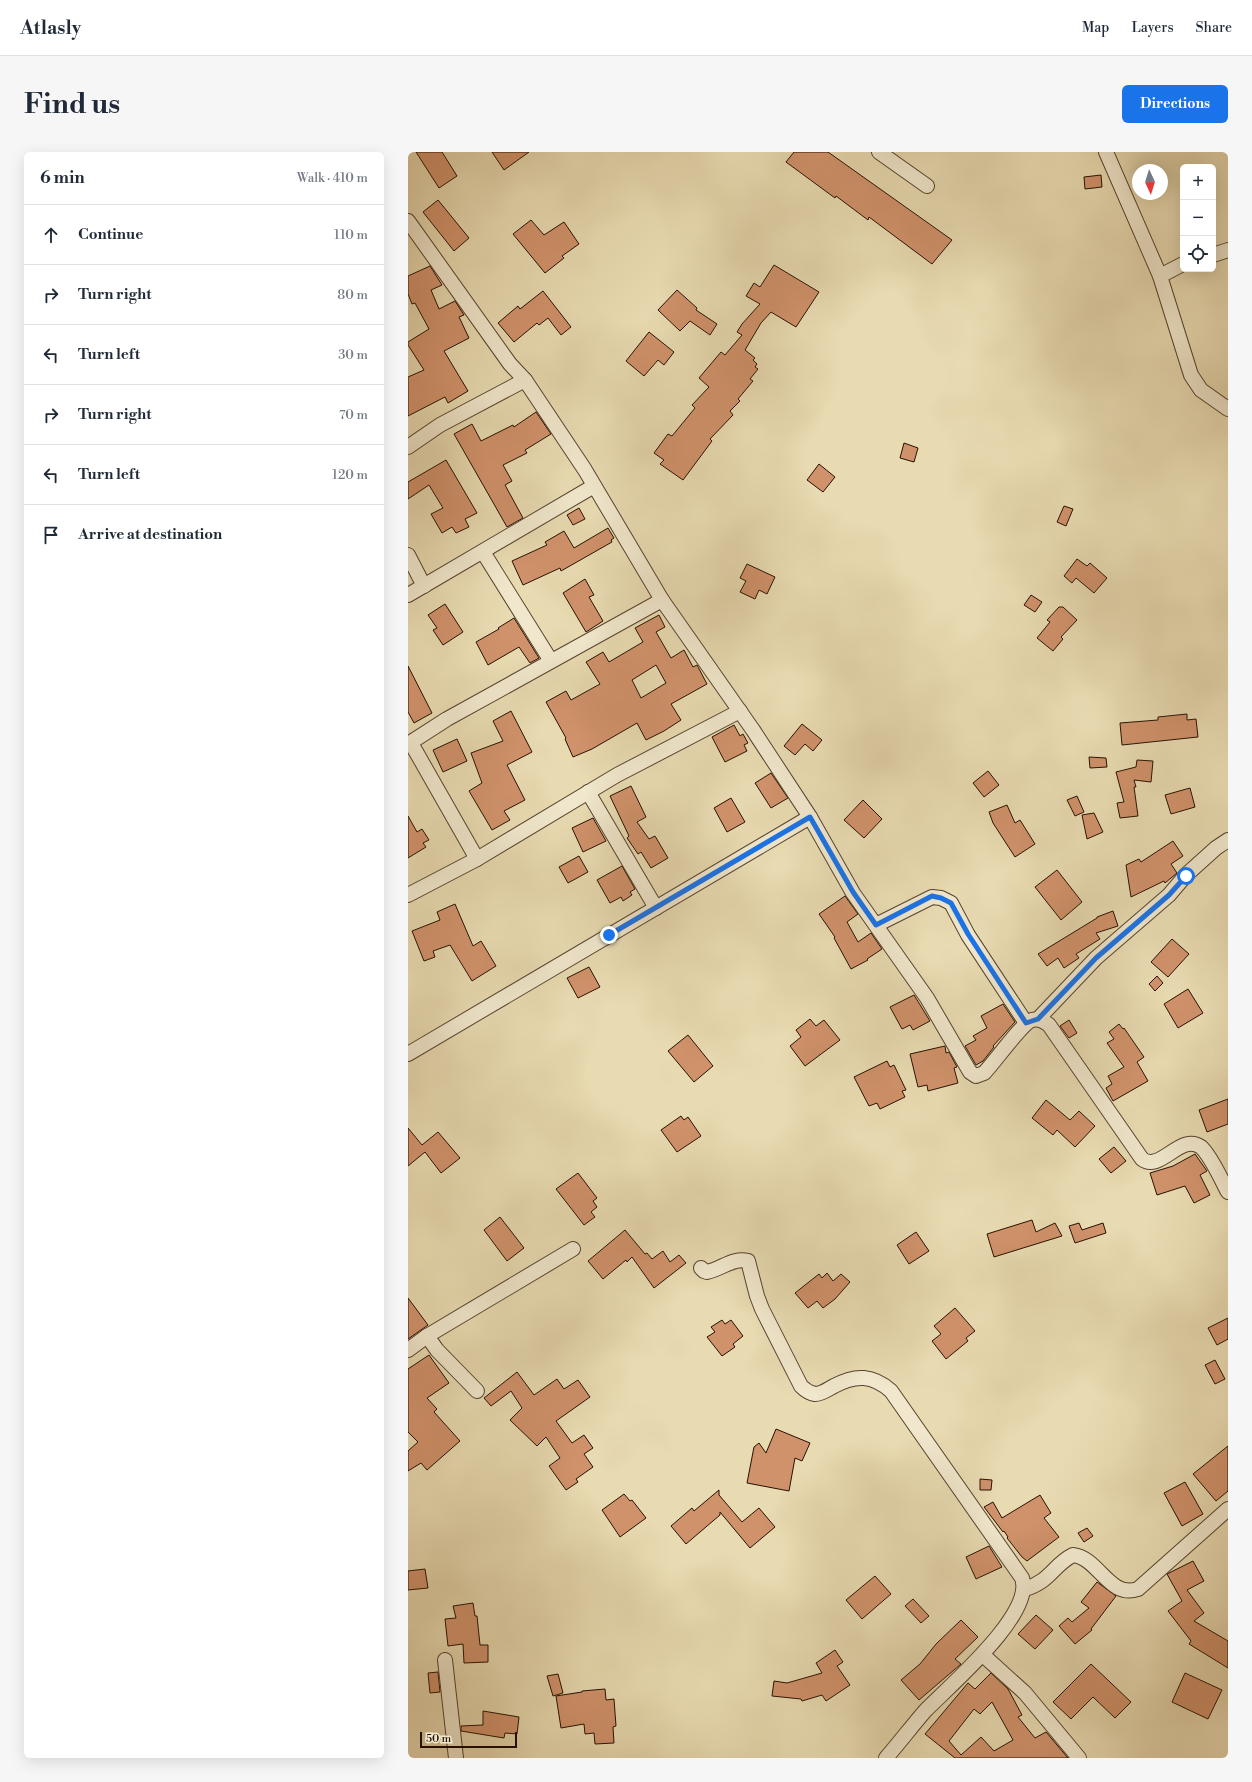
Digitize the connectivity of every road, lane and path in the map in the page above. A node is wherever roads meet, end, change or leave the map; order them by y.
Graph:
1 (879, 152) edge
2 (1106, 152) edge
3 (927, 186) dead end
4 (408, 222) edge
5 (1228, 250) edge
6 (1216, 254) edge
7 (1180, 266) edge
8 (1160, 276) junction
9 (525, 380) junction
10 (1228, 409) edge
11 (408, 447) edge
12 (594, 486) junction
13 (483, 552) junction
14 (408, 555) edge
15 (424, 586) junction
16 (408, 595) edge
17 (662, 600) junction
18 (551, 661) junction
19 (740, 711) junction
20 (409, 744) edge
21 (588, 792) junction
22 (810, 817) junction
23 (1228, 840) edge
24 (1216, 848) junction
25 (1228, 856) edge
26 (477, 859) junction
27 (408, 894) edge
28 (656, 908) junction
29 (876, 925) junction
30 (1032, 1021) junction
31 (408, 1054) edge
32 (1228, 1192) edge
33 (573, 1248) dead end
34 (701, 1268) dead end
35 (427, 1336) junction
36 (408, 1350) edge
37 (477, 1391) dead end
38 (1228, 1509) edge
39 (1025, 1589) junction
40 (983, 1655) junction
41 (445, 1660) dead end
42 (456, 1758) edge
43 (886, 1758) edge
44 (1079, 1758) edge

1 - 3 street
2 - 8 street
4 - 9 street
5 - 6 street
7 - 8 street
8 - 10 street
9 - 11 street
9 - 12 street
12 - 13 street
12 - 17 street
13 - 15 street
13 - 18 street
14 - 15 street
15 - 16 street
17 - 18 street
17 - 19 street
18 - 20 street
19 - 21 street
19 - 22 street
20 - 26 street
21 - 26 street
21 - 28 street
22 - 28 street
22 - 29 street
23 - 24 street
24 - 25 street
24 - 30 street
26 - 27 street
28 - 31 street
29 - 30 street
29 - 30 street
30 - 32 street
33 - 35 street
34 - 39 street
35 - 36 street
35 - 37 street
38 - 39 street
39 - 40 street
40 - 43 street
40 - 44 street
41 - 42 street

